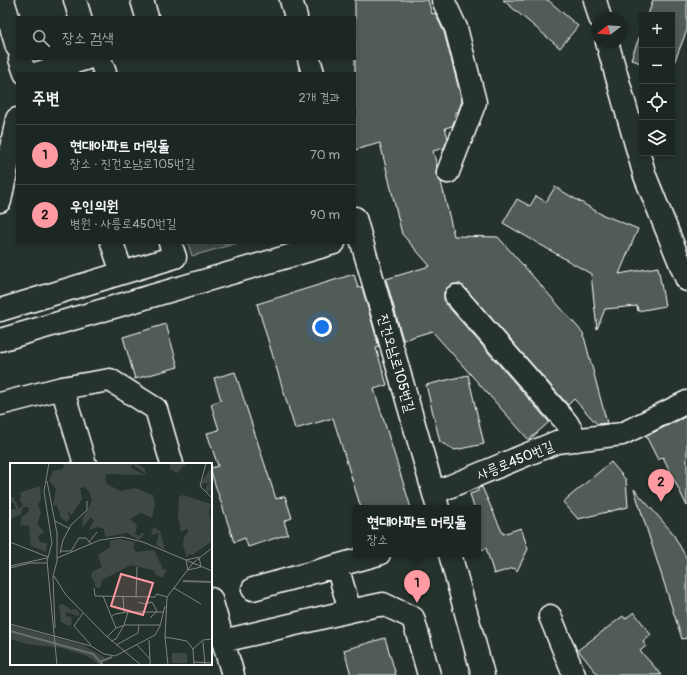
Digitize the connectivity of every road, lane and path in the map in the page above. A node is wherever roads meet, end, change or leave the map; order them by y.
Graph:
1 (3, 0) edge
2 (75, 0) edge
3 (142, 0) edge
4 (291, 0) edge
5 (443, 0) edge
6 (595, 0) edge
7 (598, 12) edge
8 (80, 16) edge
9 (147, 16) edge
10 (296, 16) edge
11 (16, 44) edge
12 (609, 48) edge
13 (20, 60) edge
14 (82, 60) edge
15 (100, 60) edge
16 (309, 60) edge
17 (25, 72) edge
18 (41, 72) edge
19 (105, 72) edge
20 (313, 72) edge
21 (16, 124) edge
22 (448, 172) dead end
23 (0, 201) edge
24 (357, 230) edge
25 (112, 244) edge
26 (170, 244) edge
27 (331, 244) edge
28 (122, 273) junction
29 (687, 280) edge
30 (456, 296) dead end
31 (0, 310) edge
32 (0, 340) edge
33 (62, 388) junction
34 (687, 402) edge
35 (0, 404) edge
36 (577, 440) junction
37 (85, 463) edge
38 (172, 463) edge
39 (436, 501) edge
40 (368, 557) edge
41 (451, 557) edge
42 (337, 566) junction
43 (253, 589) dead end
44 (212, 602) edge
45 (350, 611) junction
46 (550, 616) dead end
47 (223, 641) junction
48 (233, 675) edge
49 (429, 675) edge
50 (484, 675) edge
51 (574, 675) edge

1 - 11 street
2 - 8 street
3 - 9 street
4 - 10 street
5 - 22 street
6 - 7 street
12 - 29 street
13 - 17 street
14 - 18 street
15 - 19 street
16 - 20 street
21 - 23 street
24 - 39 street, 진건오남로105번길
25 - 28 street
26 - 28 street
27 - 32 street
28 - 31 street
30 - 36 street
33 - 35 street
33 - 37 street
33 - 38 street
34 - 36 street, 사릉로450번길
36 - 39 street, 사릉로450번길
40 - 42 street
41 - 50 street
42 - 43 street
42 - 45 street
44 - 47 street
45 - 47 street
45 - 49 street
46 - 51 street
47 - 48 street

